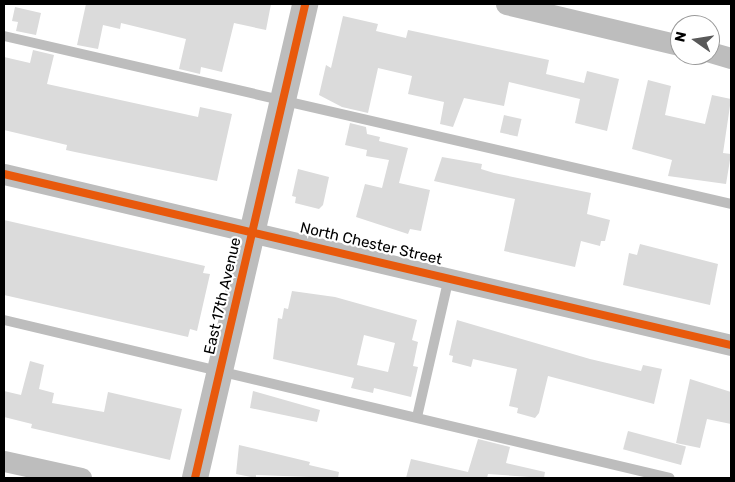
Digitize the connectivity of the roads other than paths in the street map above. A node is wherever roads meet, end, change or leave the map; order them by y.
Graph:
1 (305, 4) edge
2 (506, 4) edge
3 (4, 36) edge
4 (670, 43) edge
5 (282, 102) junction
6 (4, 174) edge
7 (731, 204) edge
8 (252, 230) junction
9 (449, 277) junction
10 (4, 320) edge
11 (731, 345) edge
12 (220, 370) junction
13 (417, 417) junction
14 (4, 460) edge
15 (81, 478) edge
16 (195, 478) edge
17 (670, 478) edge

1 - 5 street, East 17th Avenue
2 - 4 street
3 - 5 lane
5 - 7 lane
5 - 8 street, East 17th Avenue
6 - 8 street, North Chester Street
8 - 9 street, North Chester Street
8 - 12 street, East 17th Avenue
9 - 11 street, North Chester Street
9 - 13 lane
10 - 12 lane
12 - 13 lane
12 - 16 street, East 17th Avenue
13 - 17 lane
14 - 15 street

